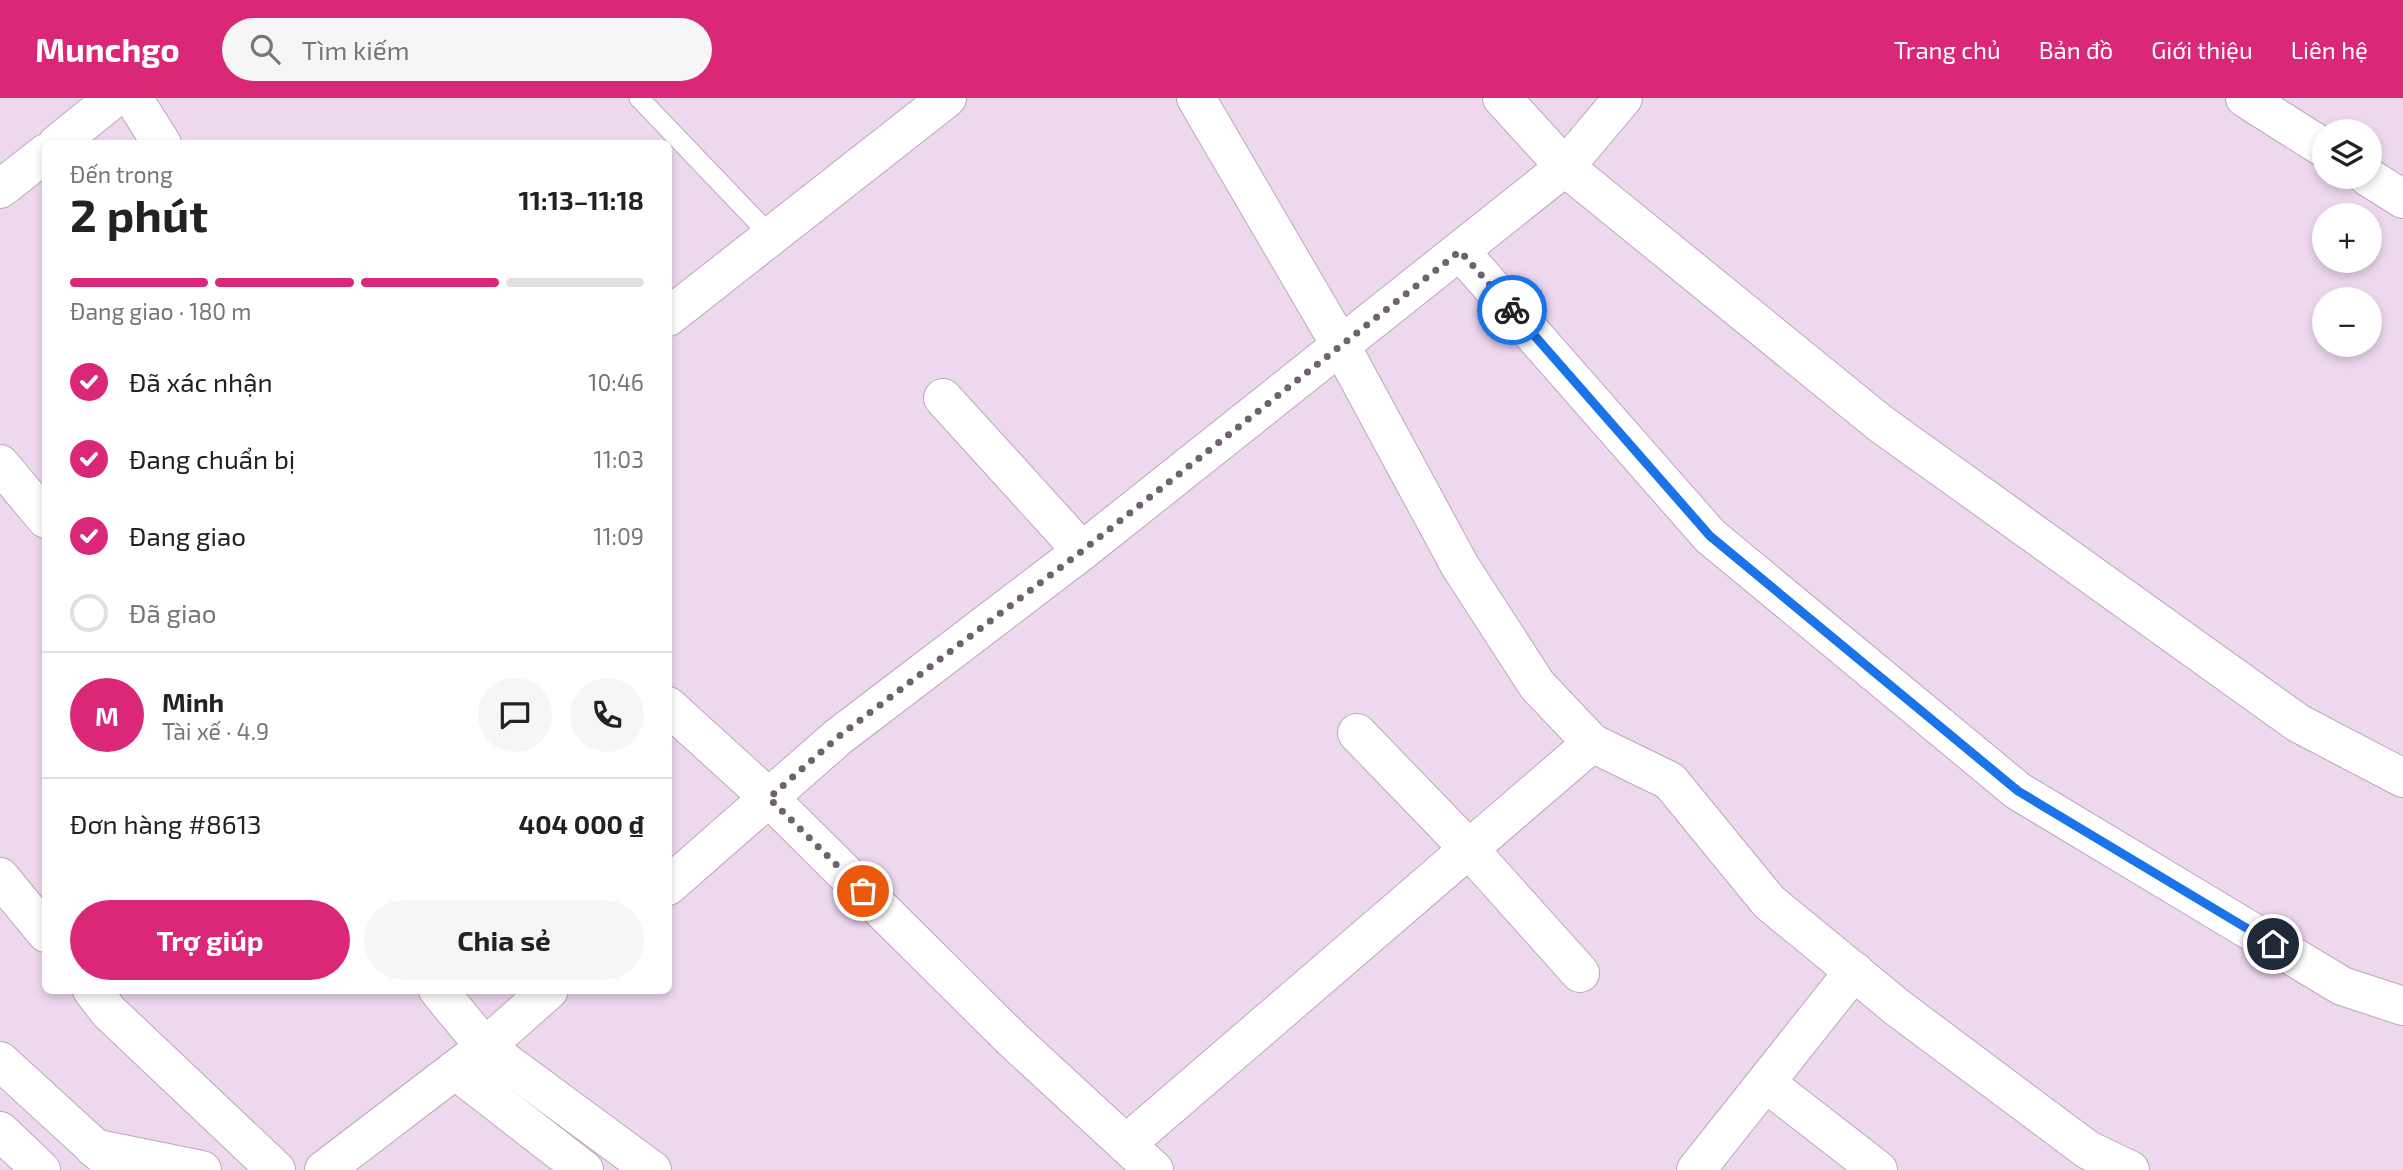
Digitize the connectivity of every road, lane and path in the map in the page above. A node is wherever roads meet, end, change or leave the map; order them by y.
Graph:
1 (114, 98) edge
2 (133, 98) edge
3 (639, 98) edge
4 (947, 98) edge
5 (1196, 98) edge
6 (1502, 98) edge
7 (1622, 98) edge
8 (2245, 98) edge
9 (62, 140) edge
10 (159, 140) edge
11 (2312, 140) edge
12 (42, 156) edge
13 (1565, 167) junction
14 (2382, 186) edge
15 (0, 189) edge
16 (2403, 199) edge
17 (771, 236) junction
18 (1460, 251) junction
19 (672, 314) edge
20 (1340, 346) junction
21 (943, 398) dead end
22 (0, 464) edge
23 (42, 514) edge
24 (1082, 551) junction
25 (672, 710) edge
26 (1357, 733) dead end
27 (1592, 743) junction
28 (2403, 778) edge
29 (769, 798) junction
30 (1469, 849) junction
31 (0, 877) edge
32 (672, 883) edge
33 (42, 928) edge
34 (1854, 971) junction
35 (1580, 974) dead end
36 (95, 994) edge
37 (440, 994) edge
38 (544, 994) edge
39 (2403, 1006) edge
40 (470, 1058) junction
41 (0, 1061) edge
42 (1766, 1083) junction
43 (0, 1130) edge
44 (1126, 1144) junction
45 (107, 1159) edge
46 (41, 1170) edge
47 (202, 1170) edge
48 (276, 1170) edge
49 (324, 1170) edge
50 (584, 1170) edge
51 (652, 1170) edge
52 (1154, 1170) edge
53 (1696, 1170) edge
54 (1878, 1170) edge
55 (2130, 1170) edge

1 - 9 street
2 - 10 street
3 - 17 lane
4 - 17 street
5 - 20 street
6 - 13 street
7 - 13 street
8 - 11 street
12 - 15 street
13 - 18 street
13 - 28 street
14 - 16 street
17 - 19 street
18 - 20 street
18 - 39 street
20 - 24 street
20 - 27 street
21 - 24 street
22 - 23 street
24 - 29 street
25 - 29 street
26 - 30 street
27 - 30 street
27 - 34 street
29 - 32 street
29 - 44 street
30 - 35 street
30 - 44 street
31 - 33 street
34 - 42 street
34 - 55 street
36 - 48 street
37 - 40 street
38 - 40 street
40 - 49 street
40 - 50 street
40 - 51 street
41 - 45 street
42 - 53 street
42 - 54 street
43 - 46 street
44 - 52 street
45 - 47 street

